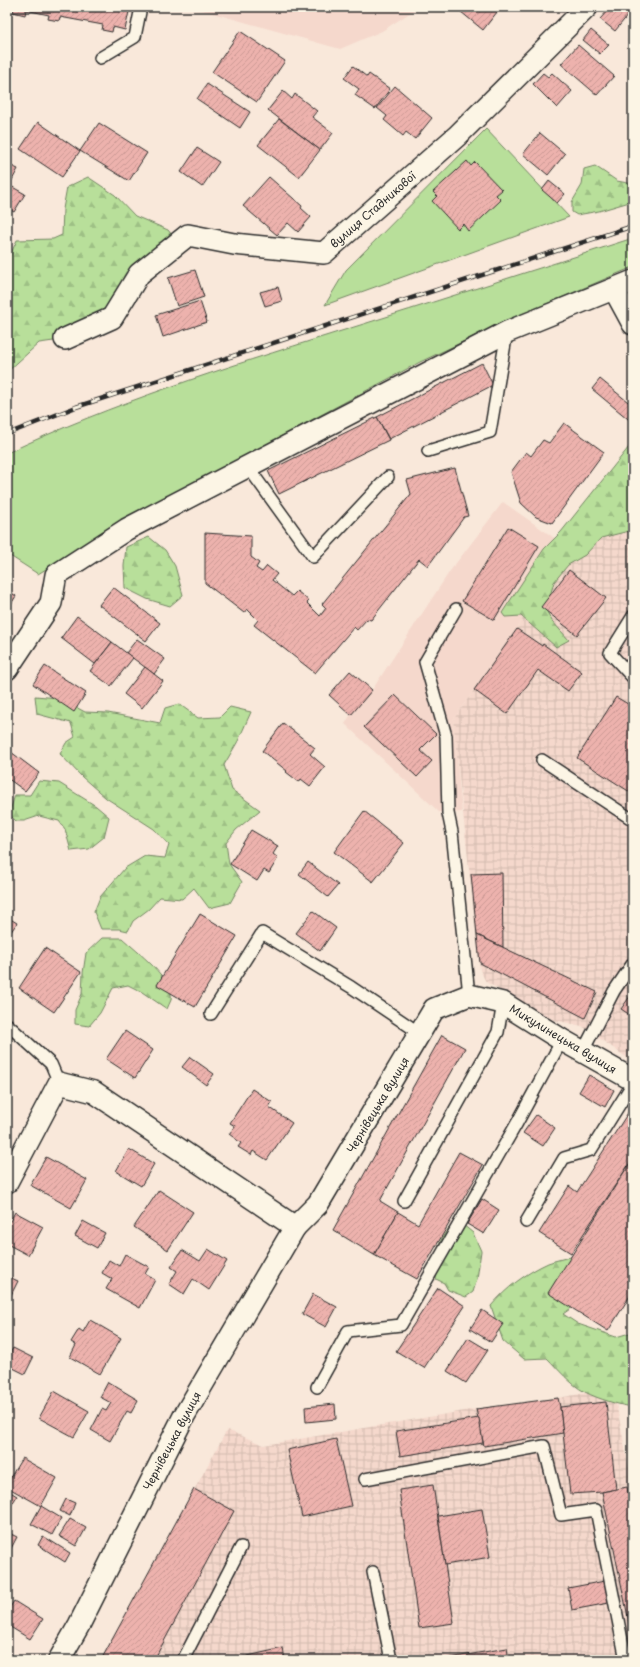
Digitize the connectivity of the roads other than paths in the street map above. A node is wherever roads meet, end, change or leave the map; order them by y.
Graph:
1 (141, 7) edge
2 (587, 7) edge
3 (100, 58) dead end
4 (624, 285) edge
5 (633, 324) edge
6 (507, 332) junction
7 (65, 339) dead end
8 (428, 451) dead end
9 (248, 467) junction
10 (388, 477) dead end
11 (456, 609) dead end
12 (633, 616) edge
13 (7, 669) edge
14 (633, 678) edge
15 (542, 760) dead end
16 (633, 820) edge
17 (633, 963) edge
18 (469, 995) junction
19 (504, 1003) junction
20 (211, 1014) dead end
21 (7, 1024) edge
22 (421, 1034) junction
23 (562, 1040) junction
24 (583, 1051) junction
25 (59, 1082) junction
26 (633, 1082) edge
27 (7, 1182) edge
28 (404, 1201) dead end
29 (526, 1222) dead end
30 (295, 1228) junction
31 (317, 1387) dead end
32 (365, 1479) dead end
33 (241, 1547) dead end
34 (373, 1572) dead end
35 (59, 1660) edge
36 (183, 1660) edge
37 (391, 1660) edge
38 (626, 1660) edge

1 - 3 lane
2 - 7 street, вулиця Стадникової
4 - 5 street
4 - 6 street
6 - 8 lane
6 - 9 street
9 - 10 lane
9 - 13 street
11 - 18 lane
12 - 14 lane
15 - 16 lane
17 - 24 lane
18 - 19 street, Микулинецька вулиця
18 - 22 street, Чернівецька вулиця
19 - 23 street, Микулинецька вулиця
19 - 28 lane
20 - 22 lane
21 - 25 lane
22 - 30 street, Чернівецька вулиця
23 - 24 street, Микулинецька вулиця
23 - 31 lane
24 - 26 street, Микулинецька вулиця
25 - 27 street
25 - 30 street
26 - 29 lane
30 - 35 street, Чернівецька вулиця
32 - 38 lane
33 - 36 lane
34 - 37 lane

